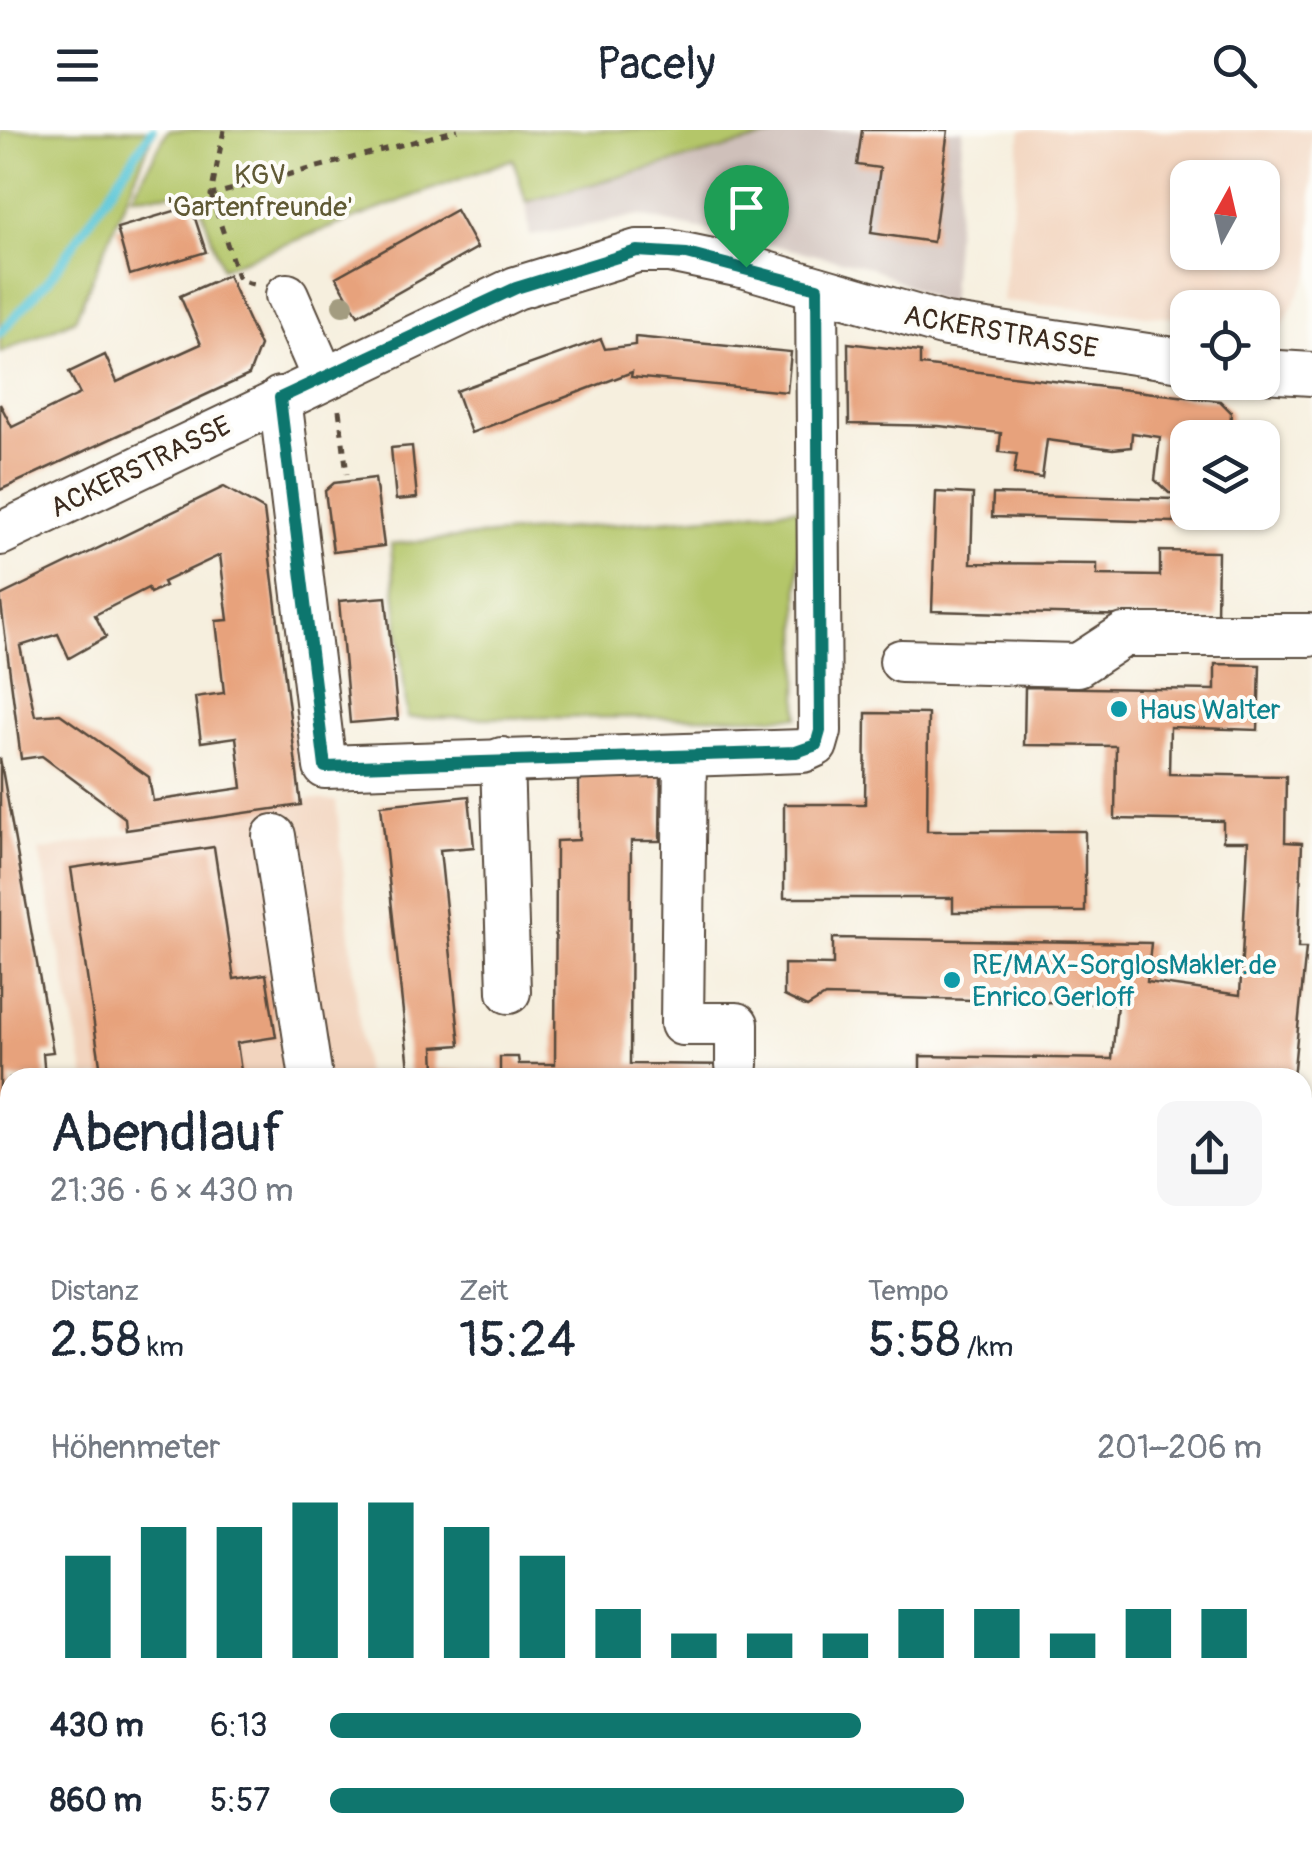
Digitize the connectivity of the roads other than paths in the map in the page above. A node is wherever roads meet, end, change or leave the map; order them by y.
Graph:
1 (817, 288) junction
2 (287, 295) dead end
3 (1170, 358) edge
4 (1280, 372) edge
5 (329, 374) junction
6 (1312, 374) edge
7 (280, 398) junction
8 (0, 534) edge
9 (1309, 636) dead end
10 (900, 661) dead end
11 (684, 756) junction
12 (502, 759) junction
13 (274, 836) dead end
14 (509, 992) dead end
15 (737, 1065) dead end
16 (309, 1068) edge

1 - 3 street, ACKERSTRASSE
1 - 5 street, ACKERSTRASSE
1 - 11 street
2 - 5 street
4 - 6 street
5 - 7 street, ACKERSTRASSE
7 - 8 street, ACKERSTRASSE
7 - 12 street
9 - 10 street
11 - 12 street
11 - 15 street
12 - 14 street
13 - 16 street

